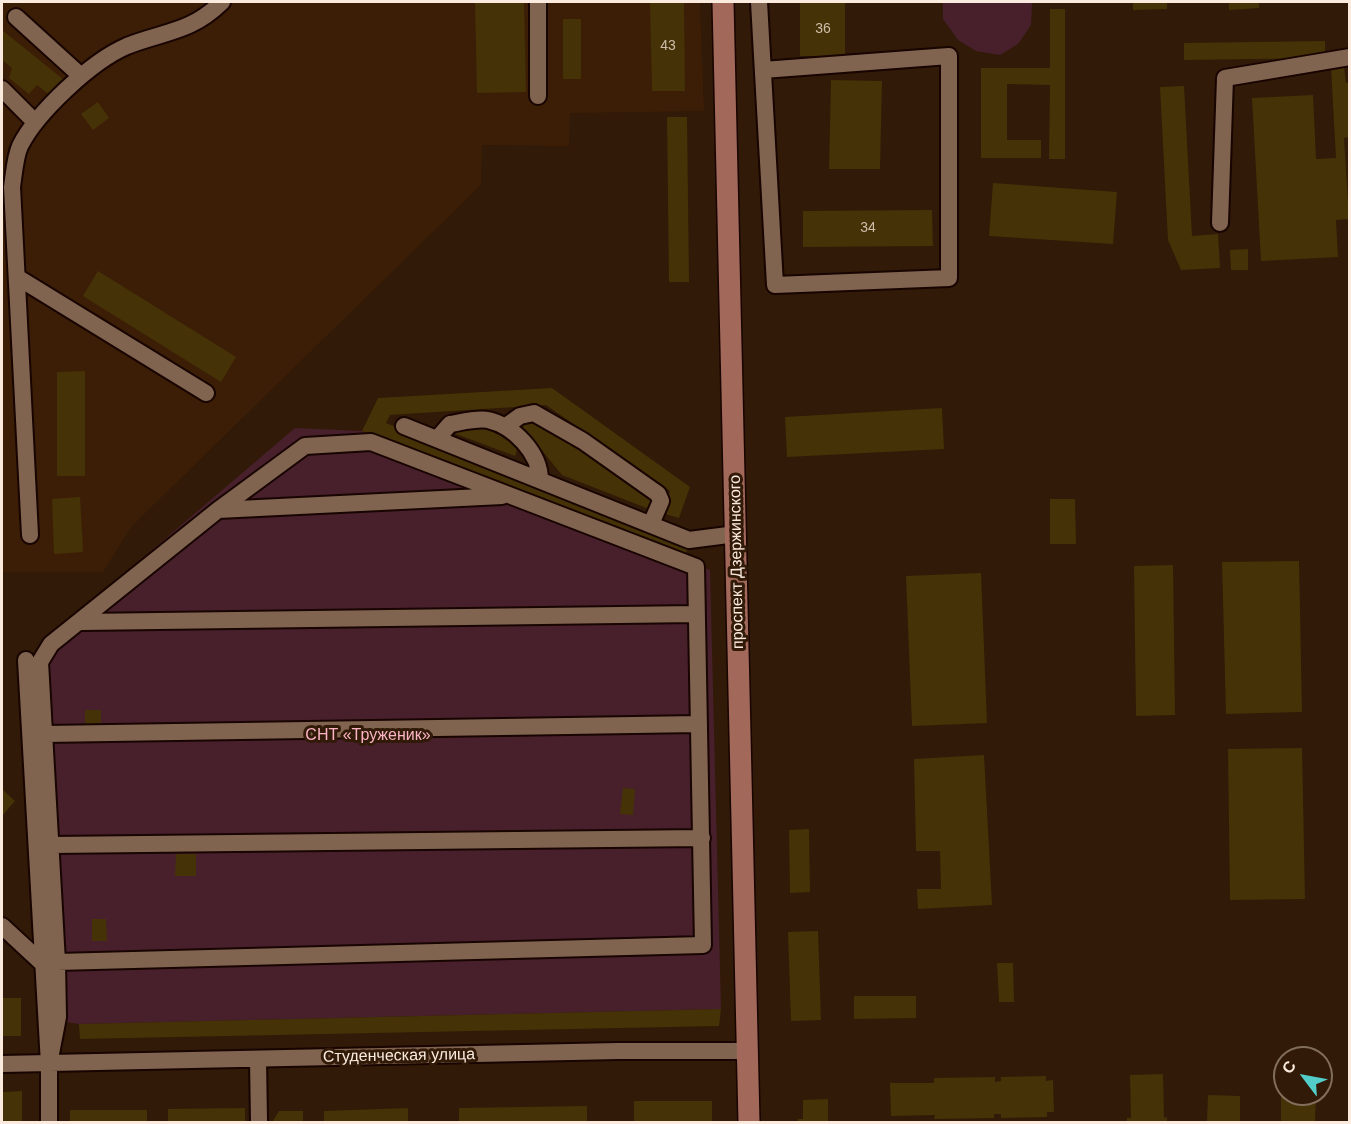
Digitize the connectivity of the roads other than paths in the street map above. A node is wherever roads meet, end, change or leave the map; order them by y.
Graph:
1 (222, 2) edge
2 (538, 2) edge
3 (723, 2) edge
4 (759, 2) edge
5 (16, 17) dead end
6 (1350, 57) edge
7 (763, 70) junction
8 (81, 76) junction
9 (2, 89) edge
10 (538, 96) dead end
11 (35, 122) junction
12 (2, 162) edge
13 (14, 175) junction
14 (1220, 223) dead end
15 (17, 278) junction
16 (206, 393) dead end
17 (404, 426) dead end
18 (506, 426) junction
19 (437, 439) junction
20 (540, 480) junction
21 (507, 496) junction
22 (218, 510) junction
23 (651, 524) junction
24 (736, 534) junction
25 (30, 535) dead end
26 (696, 614) junction
27 (82, 621) junction
28 (26, 660) dead end
29 (699, 724) junction
30 (45, 734) junction
31 (702, 838) junction
32 (51, 845) junction
33 (2, 926) edge
34 (49, 962) junction
35 (749, 1051) junction
36 (258, 1059) junction
37 (2, 1064) edge
38 (49, 1064) junction
39 (49, 1122) edge
40 (259, 1122) edge
41 (749, 1122) edge

1 - 8 street
2 - 10 street
3 - 24 main road, проспект Дзержинского
4 - 7 street
5 - 8 street
6 - 14 street
7 - 7 street
8 - 11 street
9 - 11 street
11 - 13 street
12 - 13 street
13 - 15 street
15 - 16 street
15 - 25 street
17 - 19 street
18 - 19 street
18 - 20 street
18 - 23 street
19 - 20 street
20 - 23 street
21 - 22 street
21 - 22 street
21 - 26 street
22 - 27 street
23 - 24 street
24 - 35 main road, проспект Дзержинского
26 - 27 street
26 - 29 street
27 - 30 street
28 - 34 street
29 - 30 street
29 - 31 street
30 - 32 street
31 - 32 street
31 - 34 street
32 - 34 street
33 - 34 street
34 - 38 street
35 - 36 street, Студенческая улица
35 - 41 main road, проспект Дзержинского
36 - 38 street, Студенческая улица
36 - 40 street
37 - 38 street, Студенческая улица
38 - 39 street

